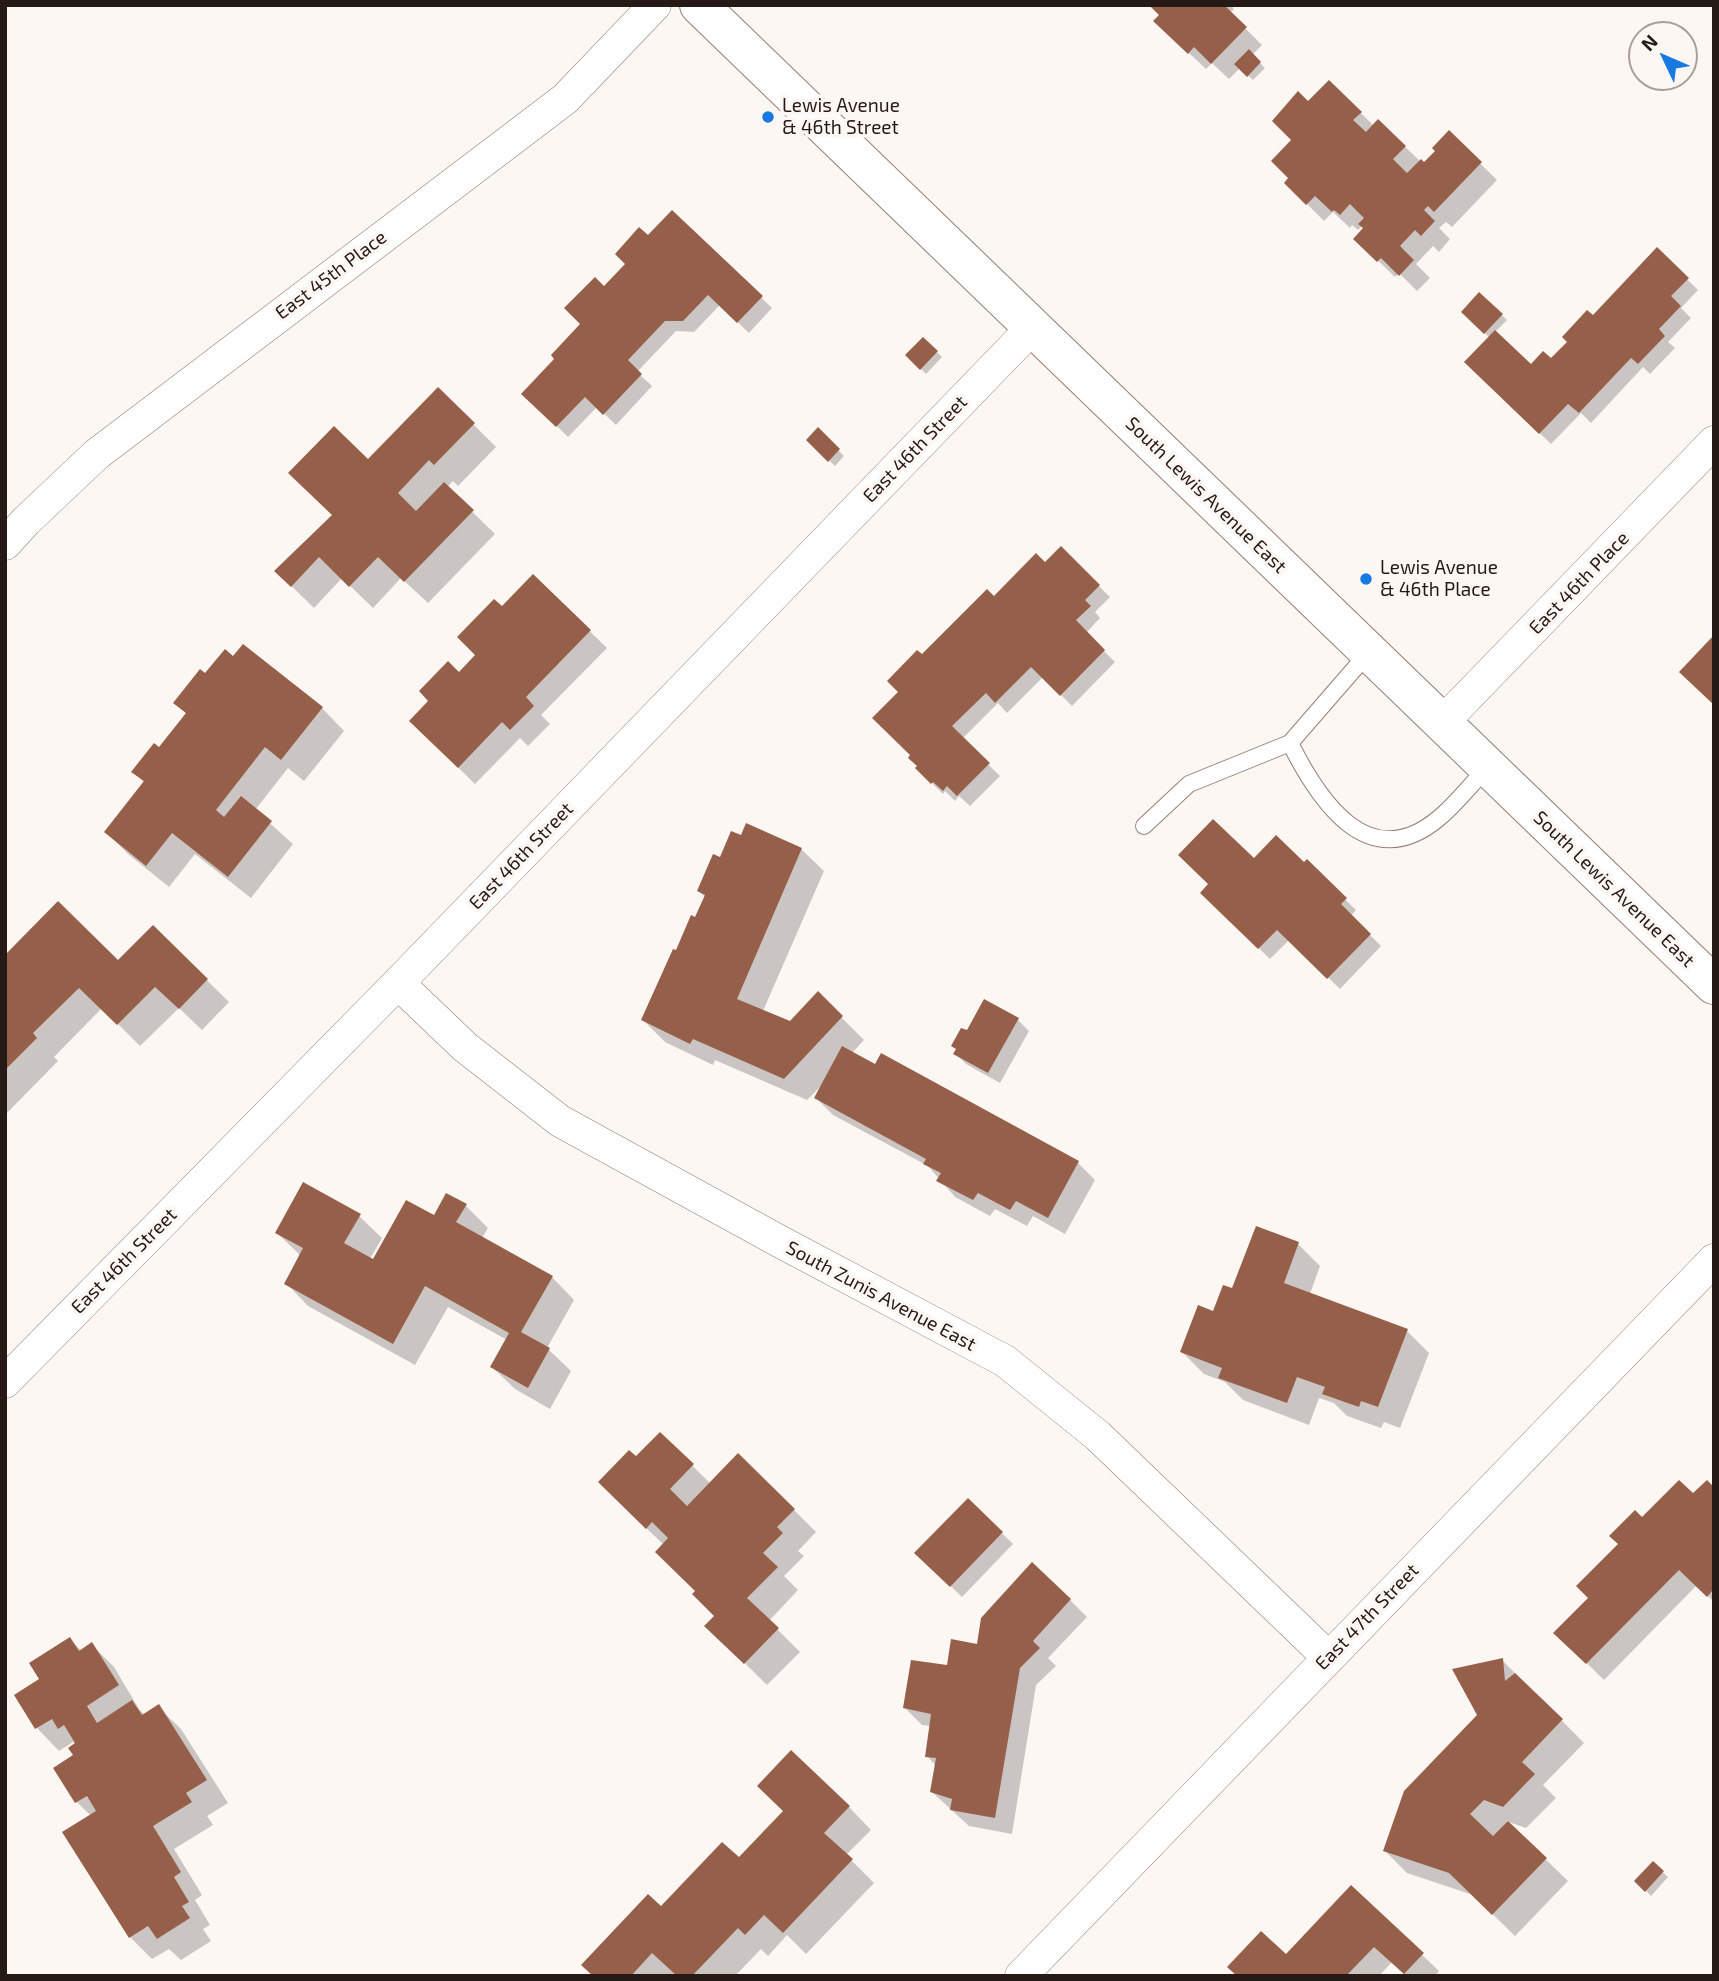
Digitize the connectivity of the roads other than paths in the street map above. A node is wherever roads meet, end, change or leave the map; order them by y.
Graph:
1 (655, 5) edge
2 (699, 5) edge
3 (1033, 327) junction
4 (1714, 442) edge
5 (9, 539) edge
6 (1369, 652) junction
7 (1442, 723) junction
8 (1290, 743) junction
9 (1488, 767) junction
10 (1144, 826) dead end
11 (1711, 977) edge
12 (398, 983) junction
13 (1714, 1260) edge
14 (5, 1382) edge
15 (1328, 1657) junction
16 (1021, 1976) edge

1 - 5 street, East 45th Place
2 - 3 main road, South Lewis Avenue East
3 - 6 main road, South Lewis Avenue East
3 - 12 street, East 46th Street
4 - 7 street, East 46th Place
6 - 7 main road, South Lewis Avenue East
6 - 8 lane
7 - 9 main road, South Lewis Avenue East
8 - 9 lane
8 - 10 lane
9 - 11 main road, South Lewis Avenue East
12 - 14 street, East 46th Street
12 - 15 street, South Zunis Avenue East
13 - 15 street, East 47th Street
15 - 16 street, East 47th Street

